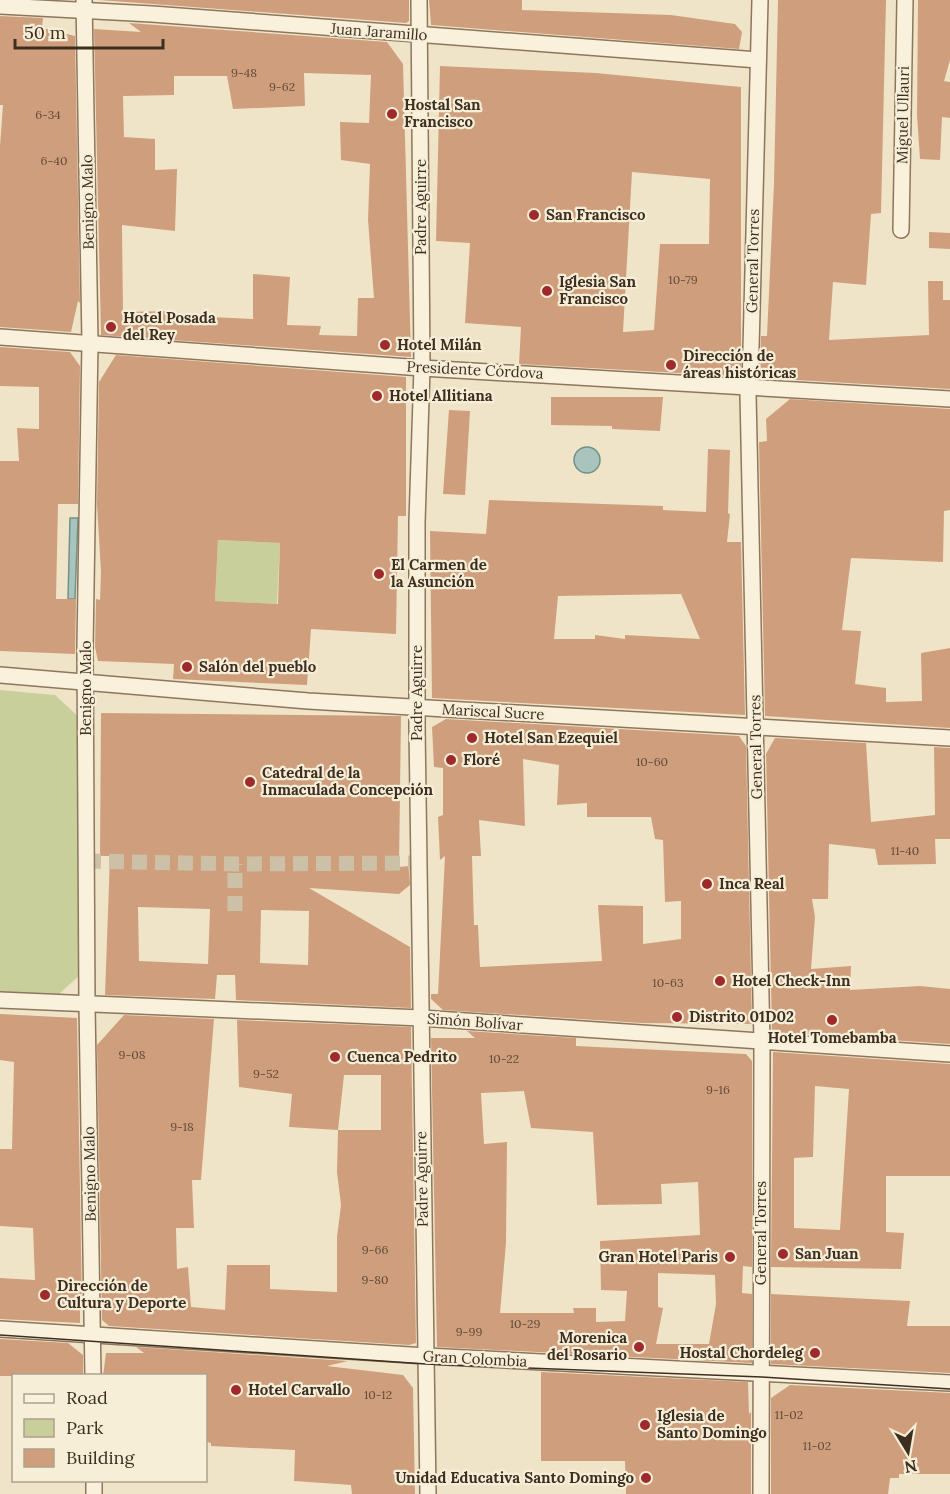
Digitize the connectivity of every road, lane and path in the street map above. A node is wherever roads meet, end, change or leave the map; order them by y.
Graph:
1 (419, 0) edge
2 (760, 0) edge
3 (905, 0) edge
4 (84, 5) edge
5 (0, 6) edge
6 (420, 35) junction
7 (758, 60) junction
8 (901, 230) dead end
9 (0, 337) edge
10 (90, 342) junction
11 (422, 368) junction
12 (750, 387) junction
13 (950, 399) edge
14 (0, 675) edge
15 (86, 683) junction
16 (417, 708) junction
17 (756, 725) junction
18 (950, 738) edge
19 (0, 1000) edge
20 (87, 1005) junction
21 (421, 1018) junction
22 (762, 1043) junction
23 (950, 1054) edge
24 (0, 1329) edge
25 (93, 1336) junction
26 (426, 1356) junction
27 (760, 1371) junction
28 (93, 1374) edge
29 (950, 1383) edge
30 (428, 1494) edge
31 (761, 1494) edge

1 - 6 street, Padre Aguirre
2 - 7 street, General Torres
3 - 8 street, Miguel Ullauri
4 - 5 street, Juan Jaramillo
4 - 6 street, Juan Jaramillo
4 - 10 street, Benigno Malo
6 - 7 street, Juan Jaramillo
6 - 11 street, Padre Aguirre
7 - 12 street, General Torres
9 - 10 street, Presidente Córdova
10 - 11 street, Presidente Córdova
10 - 15 street, Benigno Malo
11 - 12 street, Presidente Córdova
11 - 16 street, Padre Aguirre
12 - 13 street, Presidente Córdova
12 - 17 street, General Torres
14 - 15 street, Mariscal Sucre
15 - 16 street, Mariscal Sucre
15 - 20 street, Benigno Malo
16 - 17 street, Mariscal Sucre
16 - 21 street, Padre Aguirre
17 - 18 street, Mariscal Sucre
17 - 22 street, General Torres
19 - 20 street, Simón Bolívar
20 - 21 street, Simón Bolívar
20 - 25 street, Benigno Malo
21 - 22 street, Simón Bolívar
21 - 26 street, Padre Aguirre
22 - 23 street, Simón Bolívar
22 - 27 street, General Torres
24 - 25 street, Gran Colombia
25 - 26 street, Gran Colombia
25 - 28 street, Benigno Malo
26 - 27 street, Gran Colombia
26 - 30 street, Padre Aguirre
27 - 29 street, Gran Colombia
27 - 31 street, General Torres

